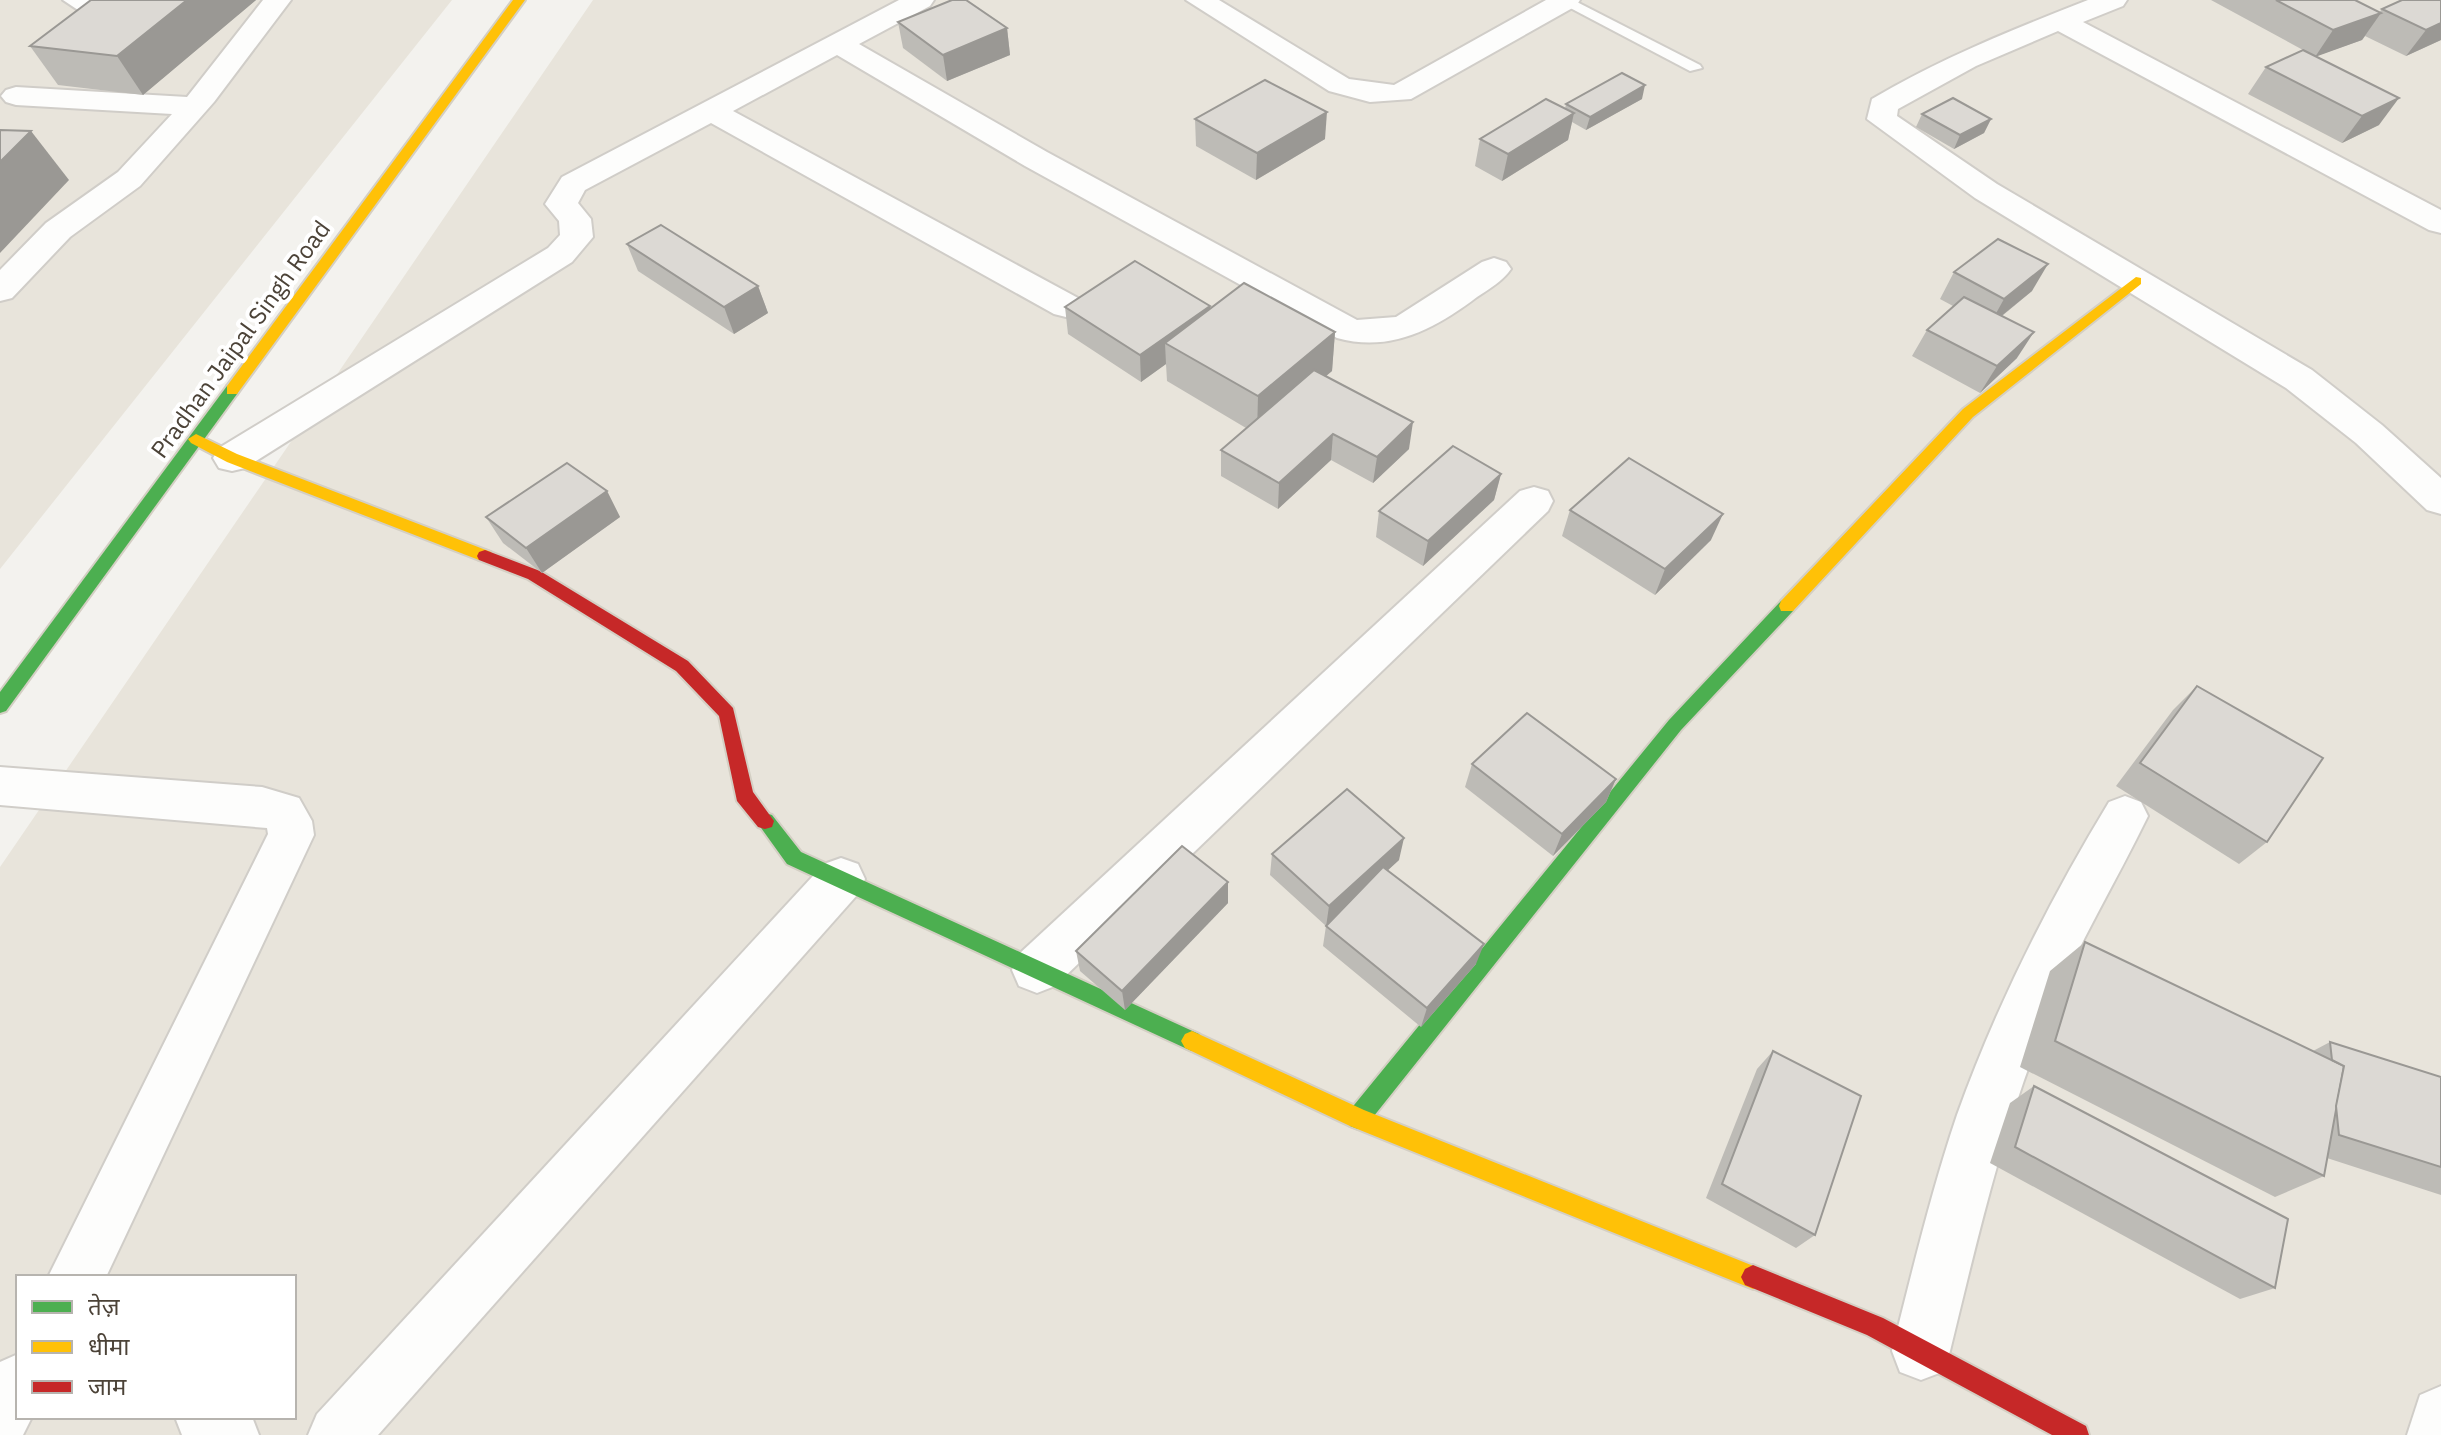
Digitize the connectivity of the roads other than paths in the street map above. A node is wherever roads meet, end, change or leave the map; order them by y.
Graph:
1 (77, 0) edge
2 (136, 0) edge
3 (277, 0) edge
4 (519, 0) edge
5 (920, 0) edge
6 (1200, 0) edge
7 (1565, 0) edge
8 (2113, 0) edge
9 (112, 20) junction
10 (2060, 21) junction
11 (88, 39) edge
12 (837, 43) junction
13 (52, 67) edge
14 (1695, 68) dead end
15 (8, 102) edge
16 (195, 106) junction
17 (709, 110) junction
18 (2441, 223) edge
19 (1494, 269) dead end
20 (2136, 281) junction
21 (0, 290) edge
22 (1066, 306) edge
23 (196, 439) junction
24 (232, 458) junction
25 (2441, 500) edge
26 (1534, 501) dead end
27 (0, 706) edge
28 (0, 786) edge
29 (2125, 816) dead end
30 (841, 879) junction
31 (1037, 970) junction
32 (1358, 1118) junction
33 (77, 1275) edge
34 (1921, 1351) junction
35 (16, 1388) edge
36 (0, 1416) edge
37 (2441, 1416) edge
38 (208, 1419) edge
39 (229, 1435) edge
40 (338, 1435) edge
41 (2077, 1435) edge
42 (2437, 1435) edge

1 - 9 street
2 - 9 street
3 - 16 street
4 - 23 street, Pradhan Jaipal Singh Road
5 - 12 street
6 - 7 street
7 - 14 lane
8 - 10 street
9 - 11 street
10 - 18 street
10 - 20 street
12 - 17 street
12 - 19 street
13 - 15 street
15 - 16 street
16 - 21 street
17 - 22 street
17 - 24 street
20 - 25 street
20 - 32 street
23 - 24 street
23 - 27 street, Pradhan Jaipal Singh Road
24 - 30 street
26 - 31 street
28 - 33 street
29 - 34 street
30 - 31 street
30 - 40 street
31 - 32 street
32 - 34 street
34 - 41 street
35 - 36 street
37 - 42 street
38 - 39 street

